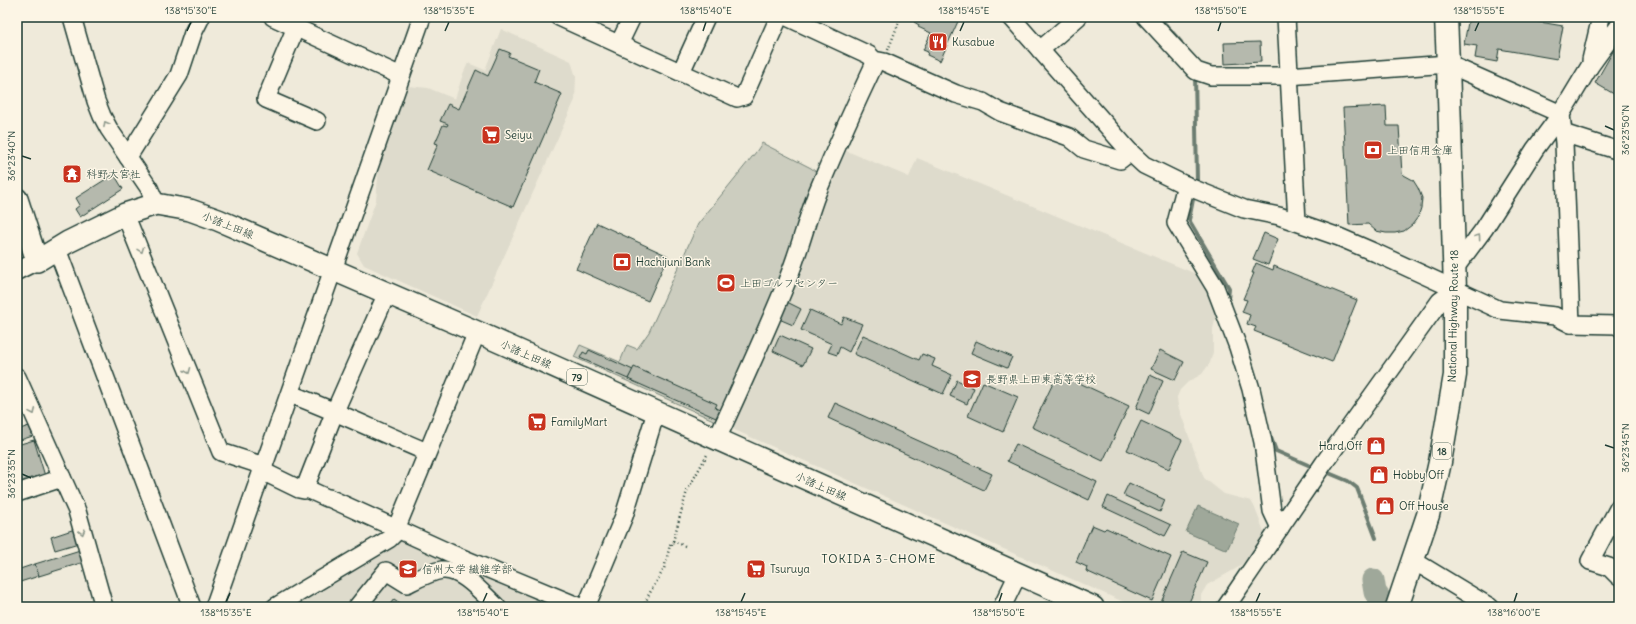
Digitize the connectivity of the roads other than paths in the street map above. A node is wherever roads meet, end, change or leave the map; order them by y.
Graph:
1 (72, 17) edge
2 (201, 17) edge
3 (422, 17) edge
4 (559, 17) edge
5 (632, 17) edge
6 (706, 17) edge
7 (779, 17) edge
8 (786, 17) edge
9 (1011, 17) edge
10 (1078, 17) edge
11 (1146, 17) edge
12 (1286, 17) edge
13 (1446, 17) edge
14 (1601, 17) edge
15 (276, 18) edge
16 (1619, 26) edge
17 (296, 27) junction
18 (619, 44) junction
19 (1040, 50) junction
20 (879, 61) junction
21 (1448, 64) junction
22 (1590, 66) junction
23 (681, 72) junction
24 (401, 76) junction
25 (1288, 76) junction
26 (1561, 114) junction
27 (317, 121) dead end
28 (1562, 133) junction
29 (1619, 151) edge
30 (1130, 152) junction
31 (128, 156) junction
32 (1192, 188) junction
33 (17, 199) edge
34 (156, 204) junction
35 (125, 214) junction
36 (20, 220) edge
37 (1297, 222) junction
38 (57, 249) junction
39 (36, 261) junction
40 (1455, 268) junction
41 (333, 270) junction
42 (17, 271) edge
43 (1455, 290) junction
44 (387, 293) junction
45 (1571, 324) junction
46 (1619, 327) edge
47 (477, 332) junction
48 (17, 377) edge
49 (290, 394) junction
50 (335, 411) junction
51 (656, 412) junction
52 (716, 439) junction
53 (426, 452) junction
54 (263, 468) junction
55 (62, 478) junction
56 (304, 488) junction
57 (17, 493) edge
58 (1619, 507) edge
59 (1280, 528) junction
60 (395, 532) junction
61 (1414, 561) junction
62 (1018, 574) junction
63 (1619, 577) edge
64 (281, 604) edge
65 (216, 606) edge
66 (104, 607) edge
67 (192, 607) edge
68 (357, 607) edge
69 (497, 607) edge
70 (580, 607) edge
71 (586, 607) edge
72 (1002, 607) edge
73 (1093, 607) edge
74 (1226, 607) edge
75 (1397, 607) edge
76 (1490, 607) edge

31 -> 1 street
2 - 31 street
3 - 24 street
4 - 18 street
5 - 18 street
6 - 23 street
7 - 23 street
8 - 20 street
9 - 19 street
10 - 19 street
11 - 25 street
12 - 25 street
13 - 21 highway, National Highway Route 18 / 18
14 - 22 street
15 - 17 street
16 - 22 street
17 - 24 street
17 - 27 street
18 - 23 street
19 - 30 street
20 - 30 street
20 - 52 street
21 - 25 street
21 - 26 street
21 - 40 highway, National Highway Route 18 / 18
22 - 26 street
24 - 41 street
25 - 37 street
26 - 28 street
40 -> 26 street
28 - 29 street
28 - 45 street
30 - 32 street
31 - 34 street
32 - 37 street
32 - 59 street
33 - 36 main road
34 - 35 main road, 小諸上田線 / 79
34 - 41 main road, 小諸上田線 / 79
35 - 38 main road, 小諸上田線 / 79
35 -> 54 street
36 - 39 main road
37 - 43 street
38 - 39 main road, 小諸上田線 / 79
38 - 67 street
39 - 42 street
40 - 43 highway, National Highway Route 18 / 18
41 - 44 main road, 小諸上田線 / 79
41 - 49 street
43 - 45 street
43 - 59 street
43 - 61 highway, National Highway Route 18 / 18
44 - 47 main road, 小諸上田線 / 79
44 - 50 street
45 - 46 street
47 - 51 main road, 小諸上田線 / 79
47 - 53 street
48 -> 55 street
49 - 50 street
49 - 54 street
50 - 53 street
50 - 56 street
51 - 52 main road, 小諸上田線 / 79
51 - 71 street
52 - 62 main road, 小諸上田線 / 79
53 - 60 street
54 - 56 street
54 - 65 street
55 - 57 street
55 -> 66 street
56 - 60 street
58 - 63 street
59 - 74 street
60 - 64 street
60 - 70 street
61 - 75 highway, National Highway Route 18 / 18
61 - 76 street
62 - 72 street
62 - 73 main road, 小諸上田線 / 79
68 - 69 street

